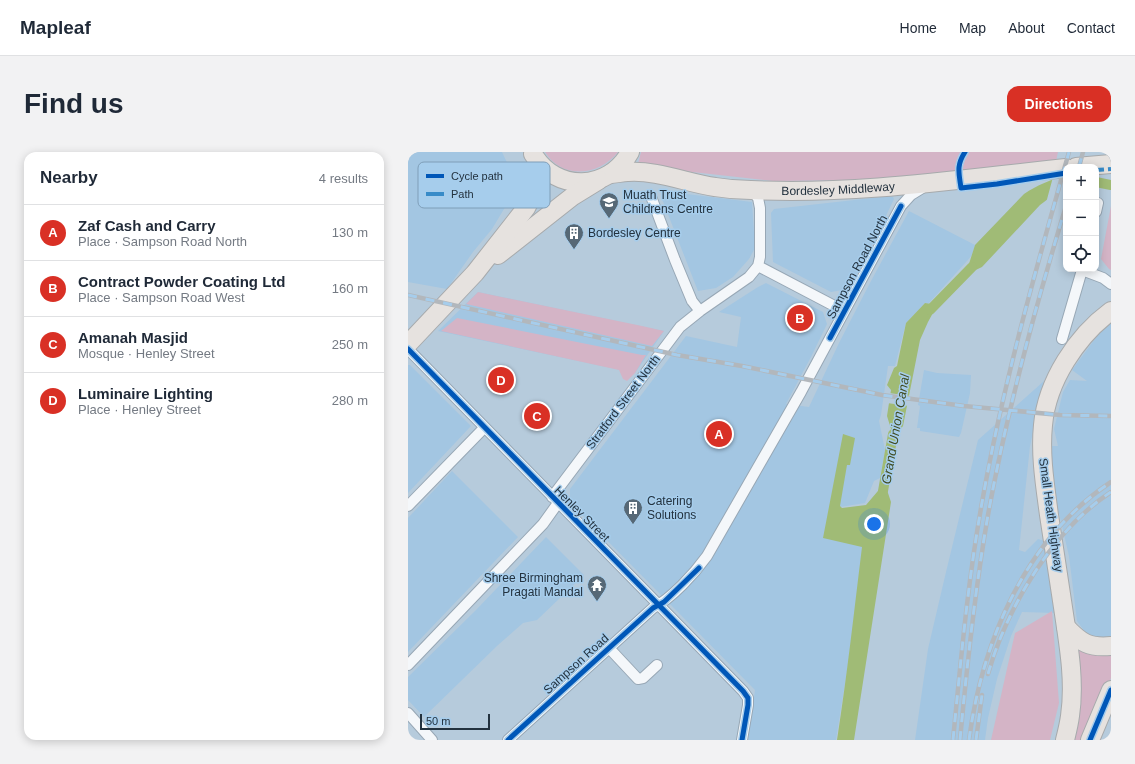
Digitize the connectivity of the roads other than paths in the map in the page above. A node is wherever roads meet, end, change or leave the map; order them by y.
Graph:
1 (630, 152) edge
2 (1111, 164) edge
3 (1099, 165) edge
4 (1063, 168) edge
5 (550, 174) edge
6 (604, 177) junction
7 (936, 183) junction
8 (751, 190) junction
9 (652, 199) dead end
10 (526, 208) edge
11 (758, 266) junction
12 (1082, 272) edge
13 (1088, 272) edge
14 (475, 273) junction
15 (1111, 284) edge
16 (700, 311) junction
17 (844, 311) junction
18 (1111, 311) edge
19 (1062, 340) dead end
20 (408, 344) edge
21 (408, 349) edge
22 (484, 428) junction
23 (555, 500) junction
24 (408, 506) edge
25 (658, 605) junction
26 (1066, 627) junction
27 (1111, 646) edge
28 (609, 648) junction
29 (408, 665) edge
30 (657, 665) dead end
31 (1111, 690) edge
32 (408, 713) edge
33 (432, 740) edge
34 (508, 740) edge
35 (742, 740) edge
36 (1065, 740) edge
37 (1090, 740) edge

1 - 6 highway
2 - 3 highway
4 - 7 highway, Bordesley Middleway
5 - 6 highway, Bordesley Middleway
6 - 8 highway, Bordesley Middleway
6 - 14 highway
7 - 8 highway, Bordesley Middleway
7 - 17 street, Sampson Road North
8 - 11 street
9 - 16 street
10 - 14 highway
11 - 16 street, Stratford Street North
11 - 17 street
12 - 19 street
13 - 15 street
14 - 20 highway
16 - 23 street, Stratford Street North
17 - 25 street, Sampson Road North
18 - 26 highway, Small Heath Highway
21 - 22 street, Henley Street
22 - 23 street, Henley Street
22 - 24 street
23 - 25 street, Henley Street
23 - 29 street, Stratford Street North
25 - 28 street, Sampson Road
25 - 35 street, Henley Street
26 - 27 highway
26 - 36 highway, Small Heath Highway
28 - 30 street
28 - 34 street, Sampson Road
31 - 37 highway
32 - 33 street

